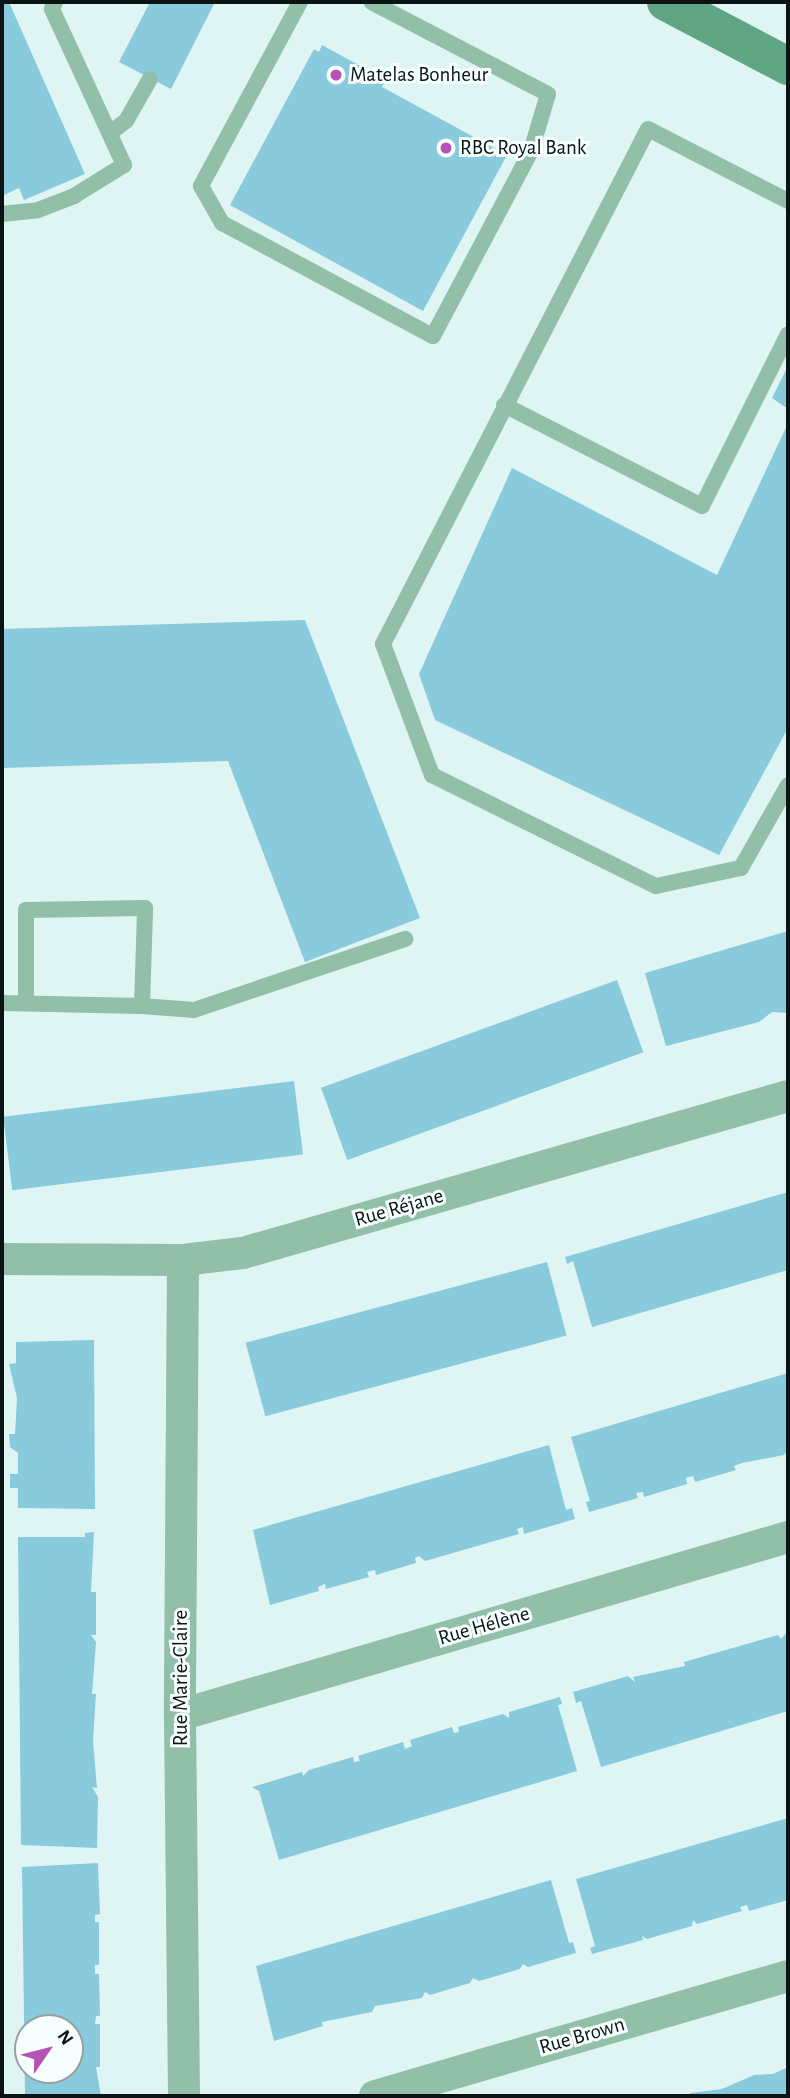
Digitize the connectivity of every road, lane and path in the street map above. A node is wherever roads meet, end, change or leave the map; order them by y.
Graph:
1 (55, 2) edge
2 (300, 2) edge
3 (370, 2) edge
4 (671, 3) edge
5 (788, 65) edge
6 (150, 79) dead end
7 (110, 133) junction
8 (788, 201) edge
9 (2, 214) edge
10 (788, 334) edge
11 (504, 405) junction
12 (788, 785) edge
13 (405, 939) dead end
14 (26, 1002) junction
15 (2, 1003) edge
16 (142, 1006) junction
17 (788, 1096) edge
18 (2, 1259) edge
19 (183, 1260) junction
20 (788, 1538) edge
21 (180, 1715) junction
22 (788, 1976) edge
23 (184, 2096) edge
24 (375, 2096) edge

1 - 7 lane
2 - 3 lane
4 - 5 main road
6 - 7 lane
7 - 9 lane
8 - 11 lane
10 - 11 lane
11 - 12 lane
13 - 16 lane
14 - 15 lane
14 - 16 lane
14 - 16 lane
17 - 19 street, Rue Réjane
18 - 19 street, Rue Réjane
19 - 21 street, Rue Marie-Claire
20 - 21 street, Rue Hélène
21 - 23 street, Rue Marie-Claire
22 - 24 street, Rue Brown

